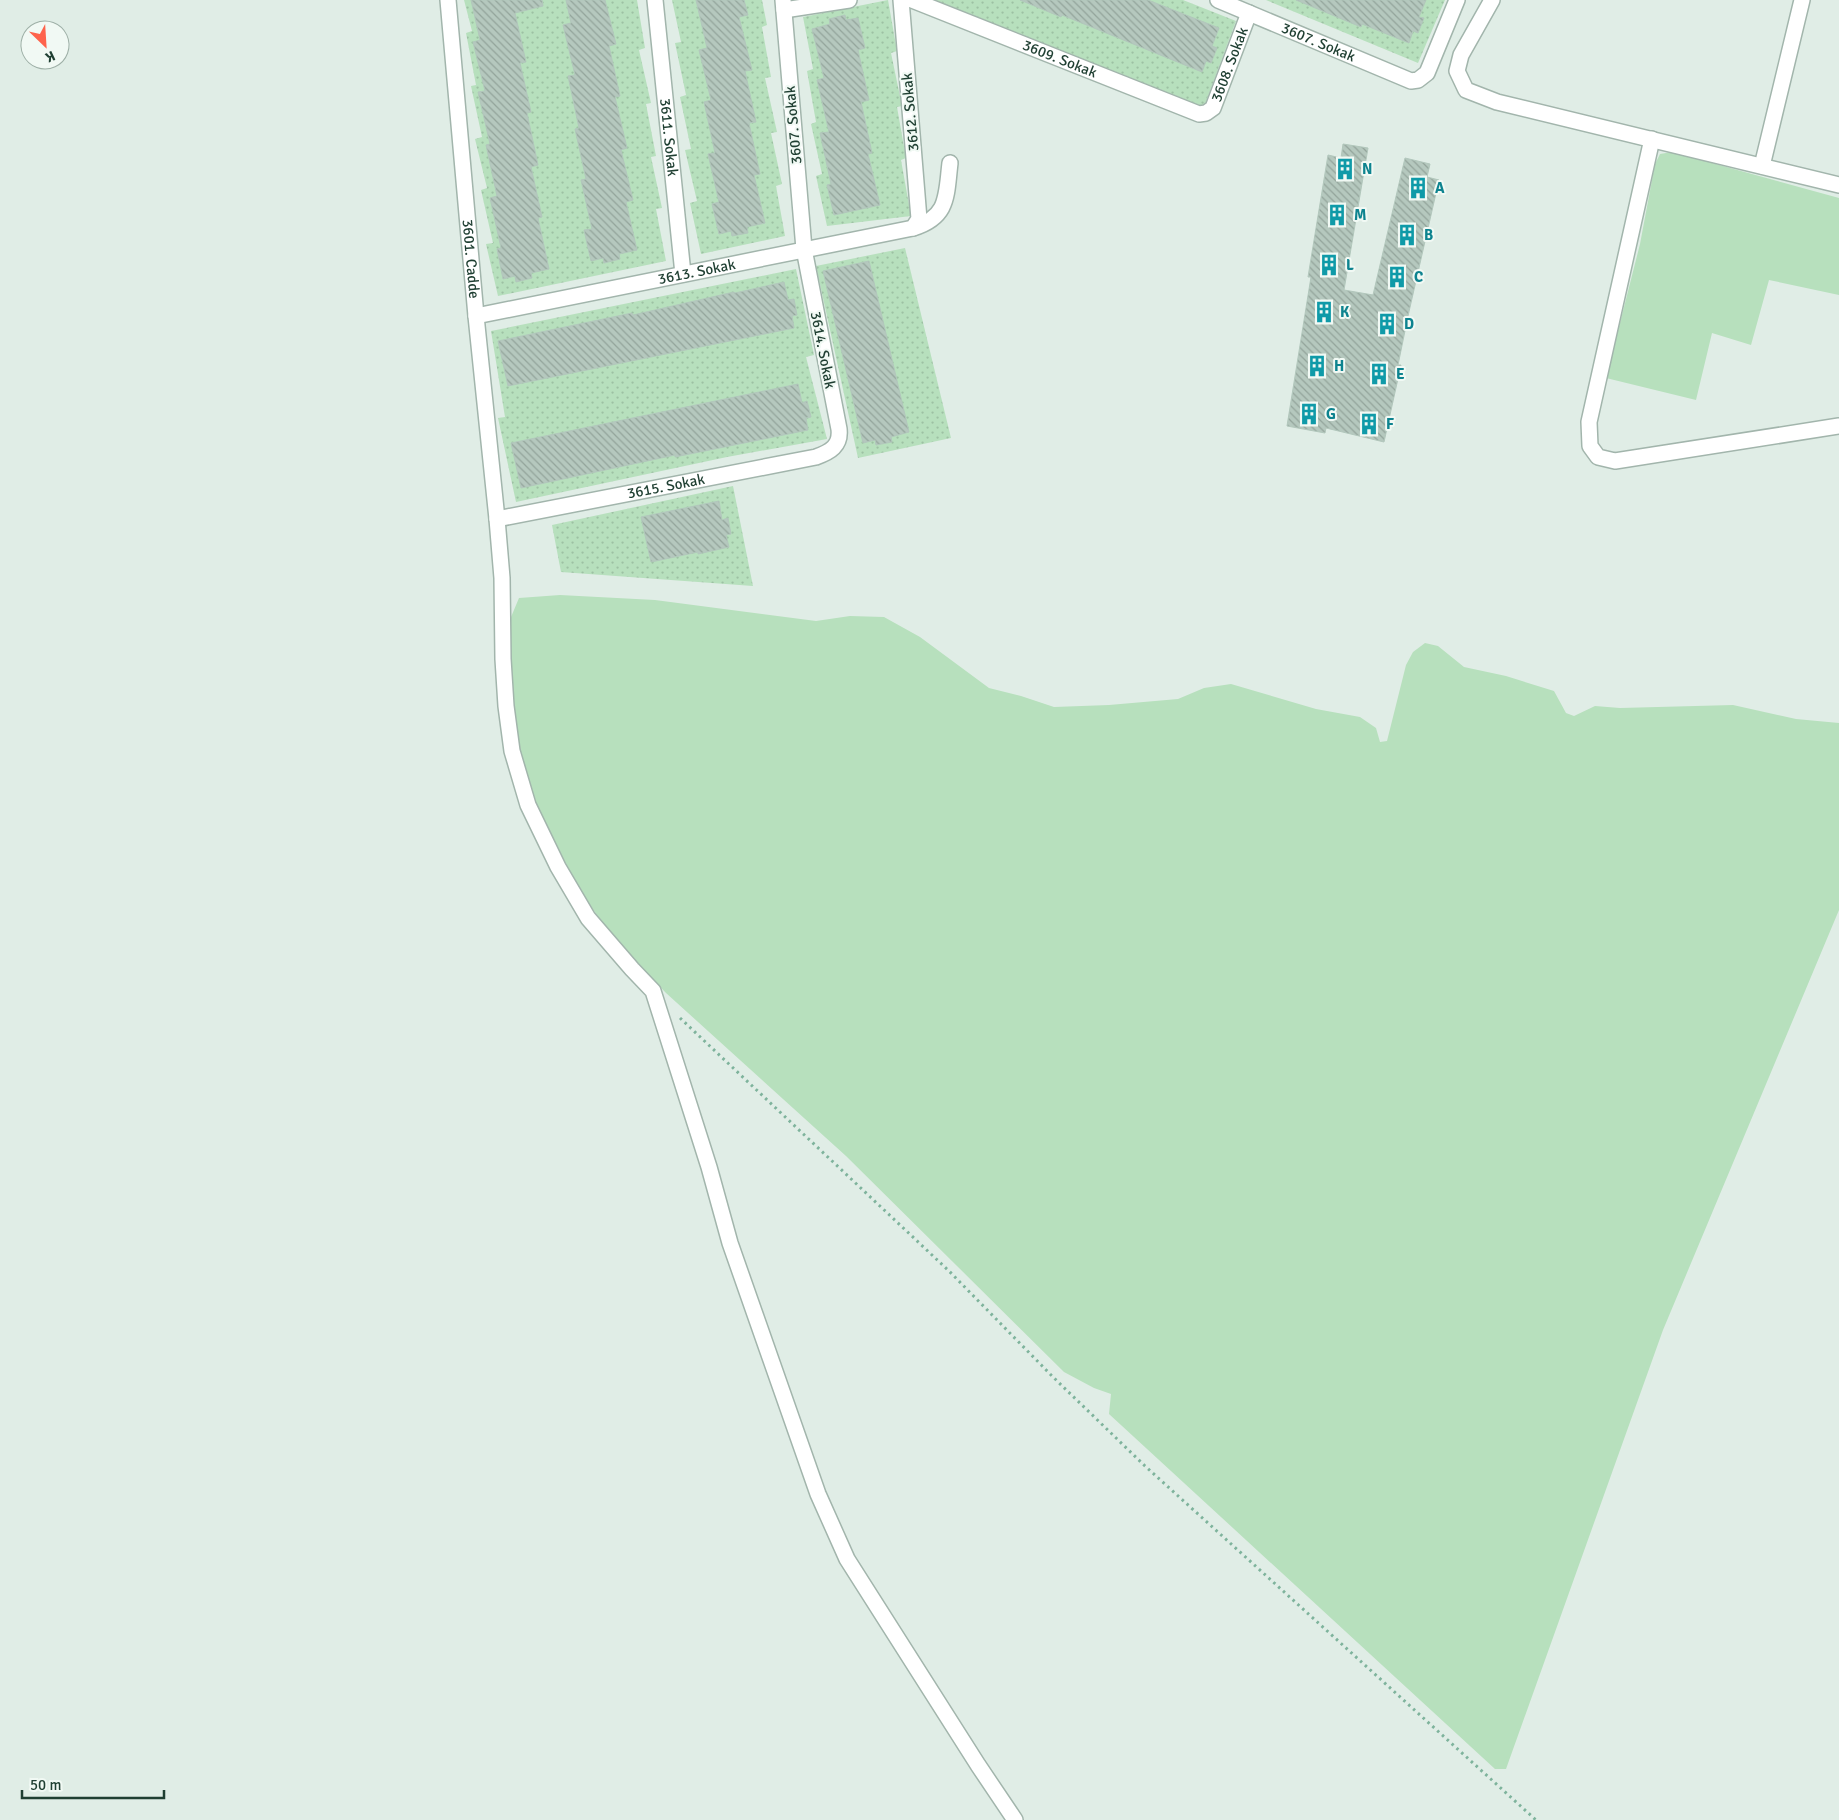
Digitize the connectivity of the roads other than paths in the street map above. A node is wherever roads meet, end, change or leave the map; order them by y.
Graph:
1 (448, 0) edge
2 (655, 0) edge
3 (850, 0) edge
4 (901, 0) edge
5 (912, 0) edge
6 (1218, 0) edge
7 (1457, 0) edge
8 (1492, 0) edge
9 (1802, 0) edge
10 (783, 5) edge
11 (1249, 13) junction
12 (1206, 113) joint
13 (1652, 140) junction
14 (950, 163) dead end
15 (1762, 166) junction
16 (1839, 185) edge
17 (915, 226) junction
18 (804, 249) junction
19 (683, 274) junction
20 (476, 316) junction
21 (1839, 426) edge
22 (834, 448) joint
23 (497, 519) junction
24 (1015, 1820) edge

1 - 20 street, 3601. Cadde
2 - 19 street, 3611. Sokak
3 - 10 street
4 - 17 street, 3612. Sokak
5 - 12 street, 3609. Sokak
6 - 11 street, 3607. Sokak
7 - 11 street, 3607. Sokak
8 - 13 street
9 - 15 street
10 - 18 street, 3607. Sokak
11 - 12 street, 3608. Sokak
13 - 15 street
13 - 21 street
14 - 17 street, 3613. Sokak
15 - 16 street
17 - 18 street, 3613. Sokak
18 - 19 street, 3613. Sokak
18 - 22 street, 3614. Sokak
19 - 20 street, 3613. Sokak
20 - 23 street, 3601. Cadde
22 - 23 street, 3615. Sokak
23 - 24 street, 3601. Cadde

